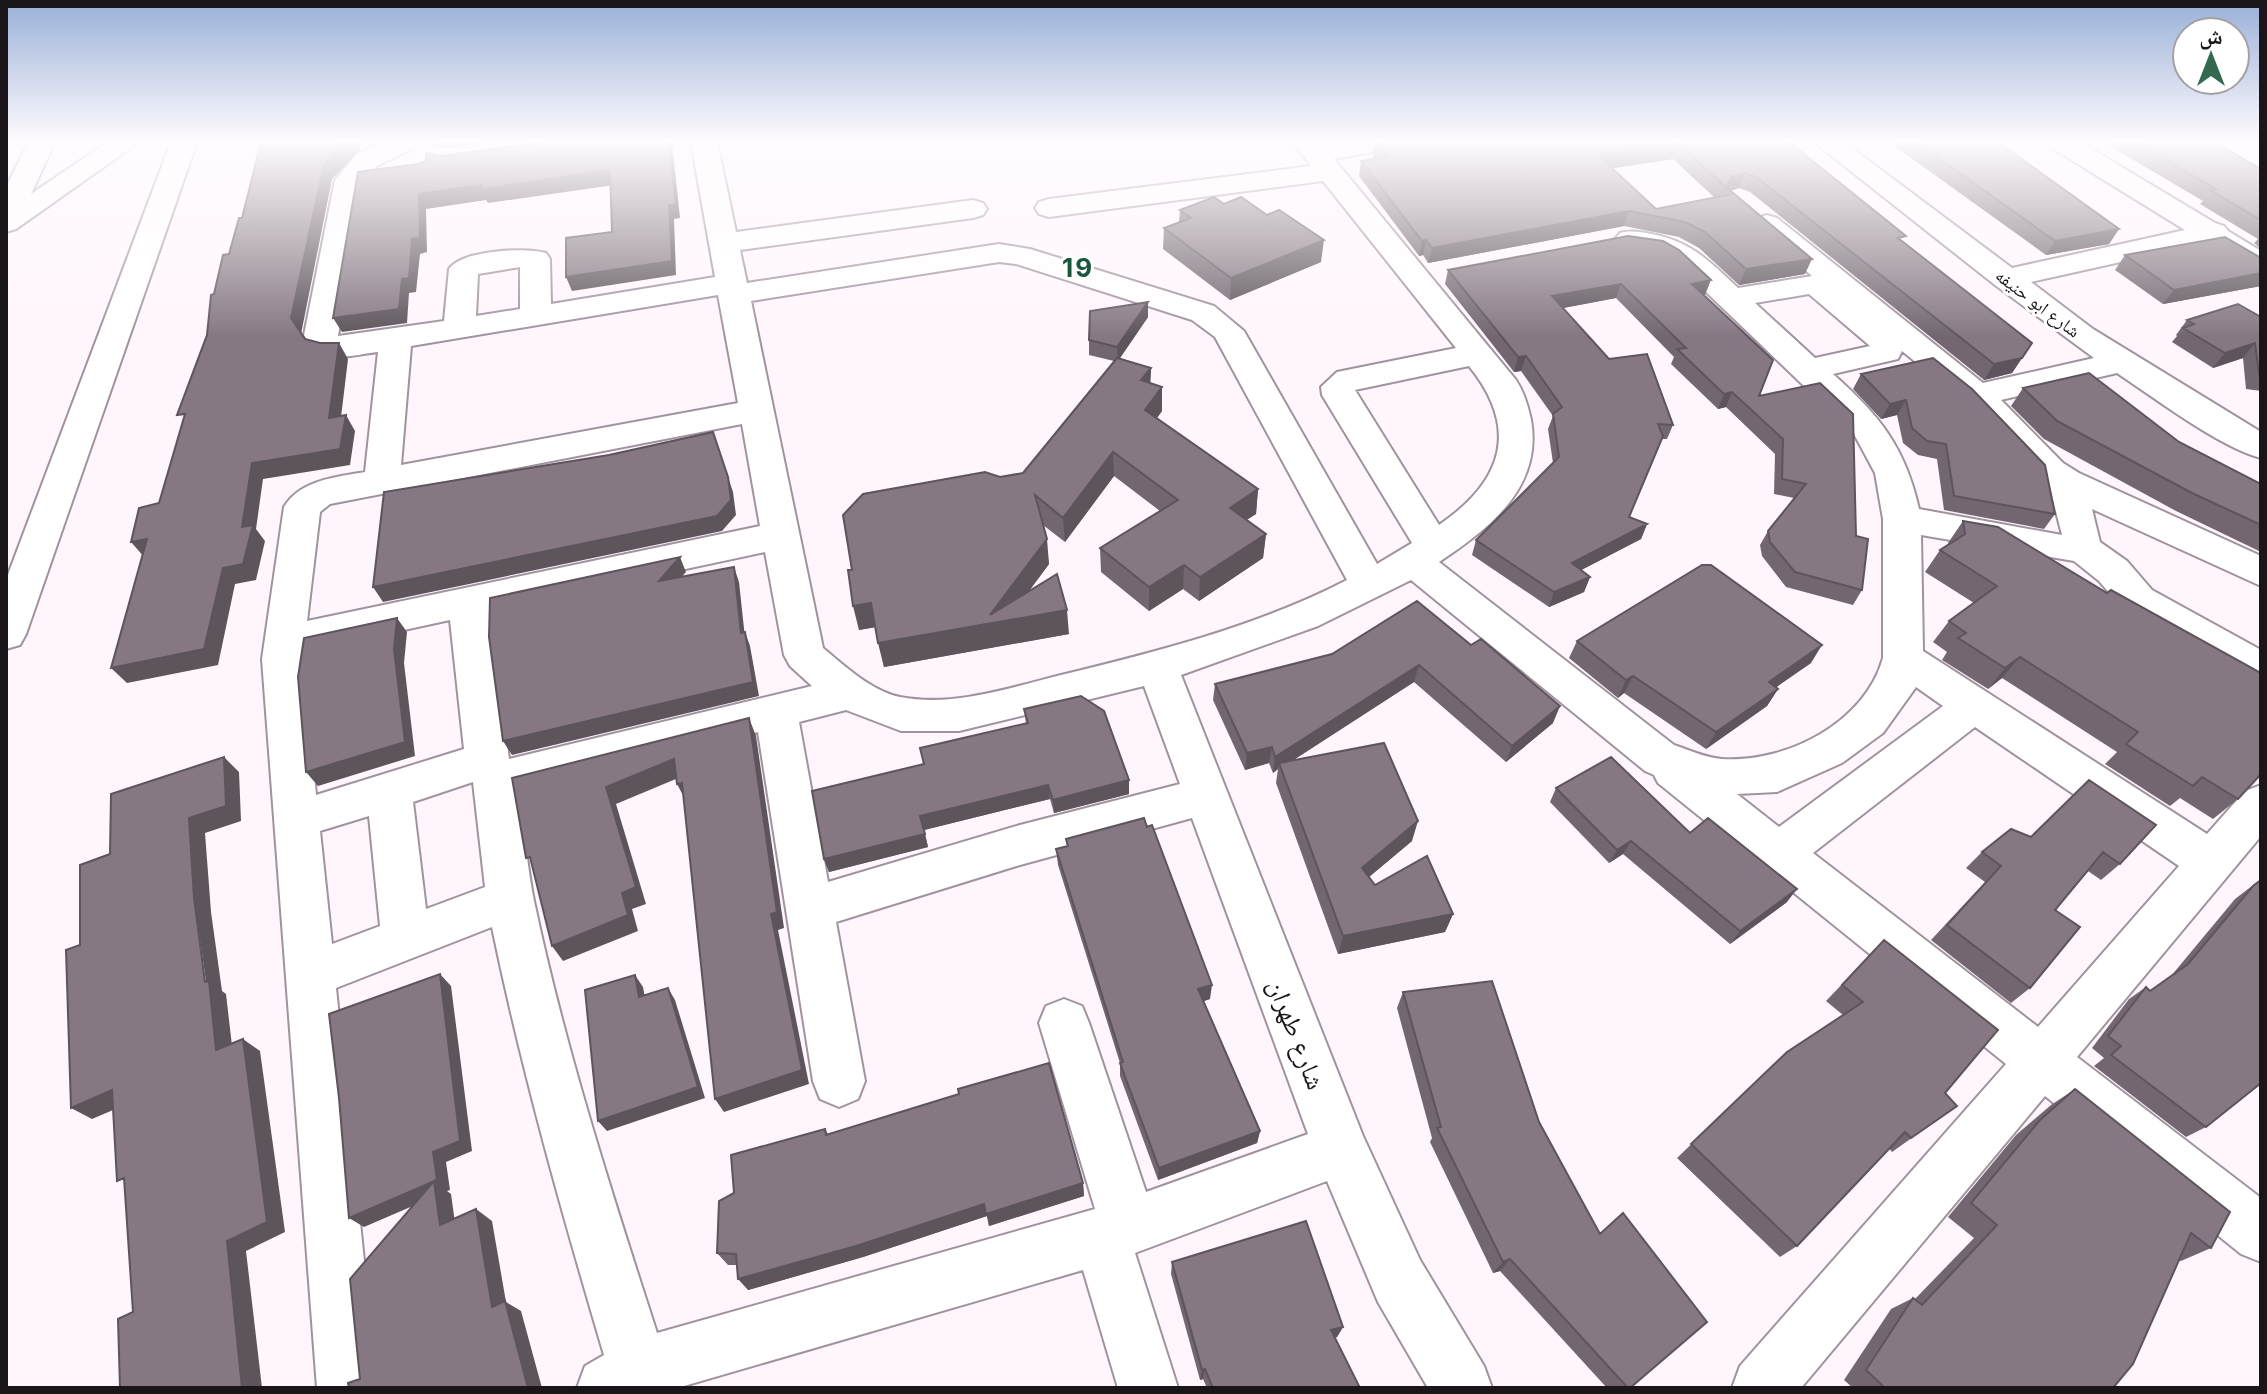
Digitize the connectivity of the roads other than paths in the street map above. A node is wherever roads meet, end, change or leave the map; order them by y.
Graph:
1 (30, 207) edge
2 (160, 207) edge
3 (344, 207) edge
4 (717, 207) edge
5 (1054, 207) edge
6 (1366, 207) edge
7 (1747, 207) edge
8 (1912, 207) edge
9 (2172, 207) edge
10 (1049, 208) dead end
11 (973, 209) dead end
12 (6, 223) edge
13 (2214, 232) junction
14 (724, 243) junction
15 (1590, 243) edge
16 (2261, 264) edge
17 (2006, 279) junction
18 (733, 289) junction
19 (1732, 298) junction
20 (536, 316) junction
21 (460, 328) junction
22 (395, 339) junction
23 (1478, 354) junction
24 (2120, 362) junction
25 (1809, 369) junction
26 (1977, 395) junction
27 (756, 411) junction
28 (2261, 447) edge
29 (382, 481) junction
30 (2066, 482) junction
31 (1902, 519) junction
32 (781, 535) junction
33 (2081, 547) junction
34 (1424, 554) junction
35 (2261, 572) edge
36 (1369, 585) junction
37 (468, 601) junction
38 (2138, 626) edge
39 (6, 634) edge
40 (283, 641) junction
41 (1903, 658) junction
42 (1158, 669) junction
43 (2261, 669) edge
44 (849, 693) junction
45 (2261, 697) edge
46 (1974, 705) junction
47 (775, 709) junction
48 (1660, 759) junction
49 (491, 771) junction
50 (389, 791) junction
51 (1207, 796) junction
52 (2261, 804) edge
53 (296, 820) junction
54 (1779, 853) junction
55 (2211, 862) junction
56 (510, 899) junction
57 (810, 909) junction
58 (406, 939) junction
59 (310, 975) junction
60 (1064, 1023) dead end
61 (2042, 1062) junction
62 (839, 1081) dead end
63 (1341, 1149) junction
64 (1115, 1232) junction
65 (2261, 1234) edge
66 (623, 1378) edge
67 (347, 1388) edge
68 (1148, 1388) edge
69 (1462, 1388) edge
70 (1762, 1388) edge

1 - 12 street
2 - 39 street
3 - 22 street
4 - 14 street
5 - 10 street
6 - 23 street
7 - 26 street
8 - 17 street, شارع ابو حنيفه
9 - 13 street
11 - 14 street
13 - 16 street
13 - 17 street
14 - 18 street
15 - 19 street
17 - 24 street, شارع ابو حنيفه
18 - 20 street
18 - 27 street
18 - 36 street
19 - 25 street
19 - 25 street
20 - 21 street
20 - 21 street
21 - 22 street
22 - 29 street
23 - 34 street
23 - 34 street
24 - 26 street
24 - 28 street, شارع ابو حنيفه
25 - 31 street
26 - 30 street
27 - 29 street
27 - 32 street
29 - 40 street
30 - 33 street
30 - 35 street
31 - 33 street
31 - 41 street
32 - 37 street
32 - 44 street
33 - 43 street
34 - 36 street
34 - 48 street
36 - 42 street
37 - 40 street
37 - 49 street
38 - 45 street
40 - 53 street
41 - 46 street
41 - 48 street
42 - 44 street
42 - 51 street, شارع طهران
44 - 47 street
46 - 54 street
46 - 55 street
47 - 49 street
47 - 57 street
48 - 54 street
49 - 50 street
49 - 56 street
50 - 53 street
50 - 58 street
51 - 57 street
51 - 63 street, شارع طهران
52 - 55 street
53 - 59 street
54 - 61 street
55 - 61 street
56 - 58 street
56 - 66 street
57 - 62 street
58 - 59 street
59 - 67 street
60 - 64 street
61 - 65 street
61 - 70 street
63 - 64 street
63 - 69 street, شارع طهران
64 - 66 street
64 - 68 street

